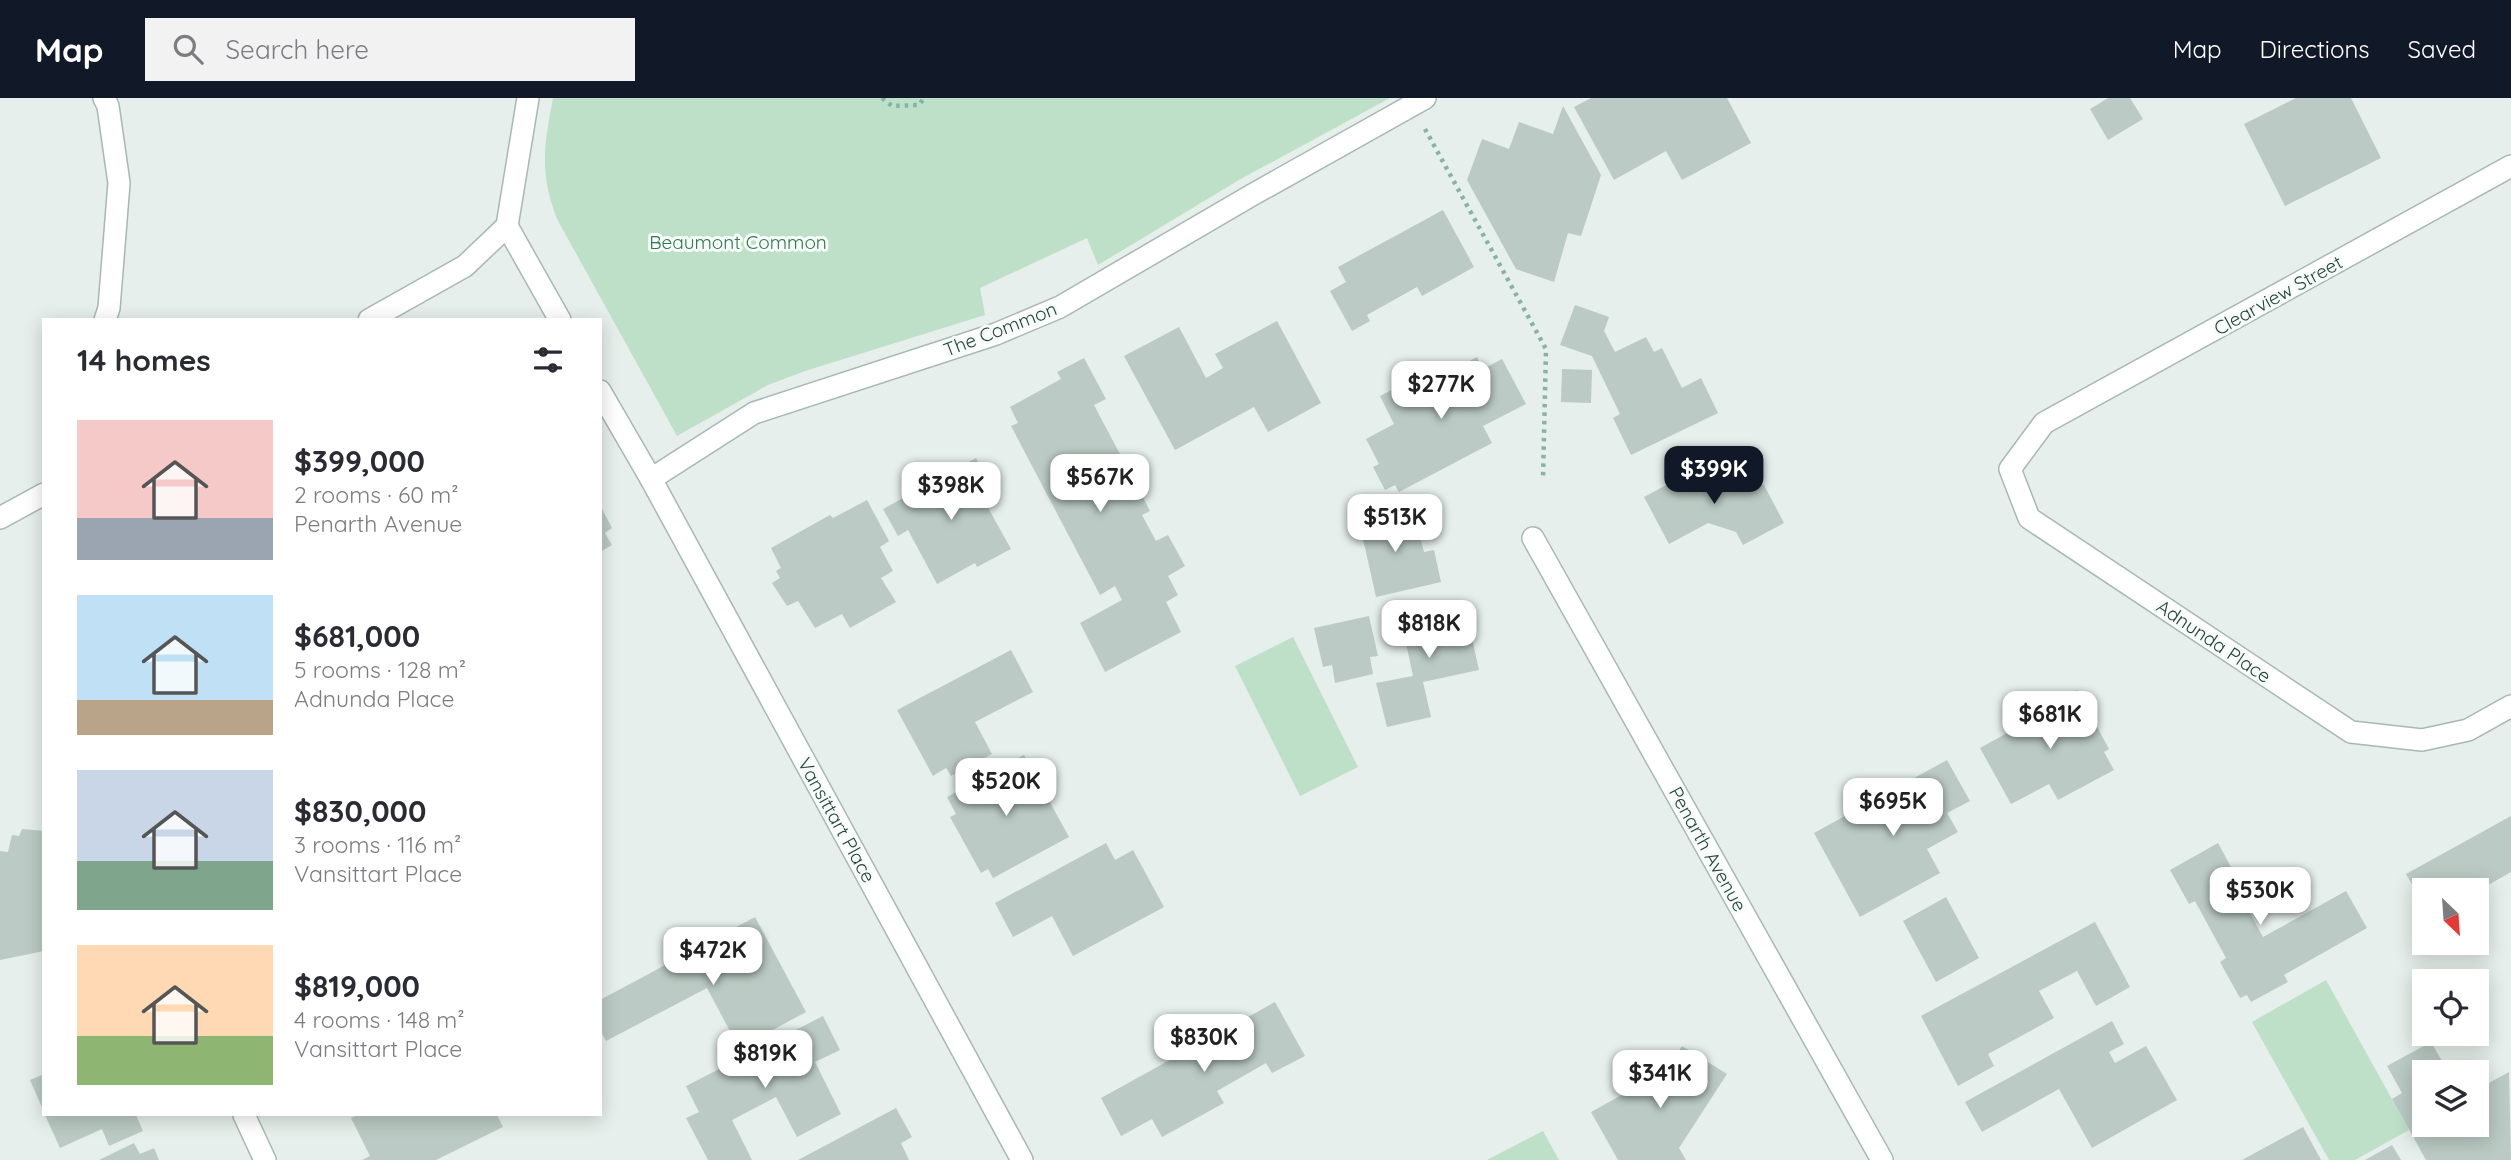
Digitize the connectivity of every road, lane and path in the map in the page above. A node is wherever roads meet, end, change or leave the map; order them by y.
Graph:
1 (104, 98) edge
2 (528, 98) edge
3 (882, 98) edge
4 (924, 98) edge
5 (1418, 102) edge
6 (2511, 166) edge
7 (507, 226) junction
8 (106, 318) edge
9 (373, 318) edge
10 (559, 318) edge
11 (602, 394) edge
12 (2044, 423) joint
13 (1543, 478) dead end
14 (651, 479) junction
15 (42, 495) edge
16 (0, 518) edge
17 (1532, 538) dead end
18 (2511, 706) edge
19 (244, 1116) edge
20 (265, 1160) edge
21 (1022, 1160) edge
22 (1882, 1160) edge

1 - 8 street
2 - 7 street
3 - 4 path
5 - 13 path
5 - 14 street, The Common
6 - 12 street, Clearview Street
7 - 9 street
7 - 10 street
11 - 14 street
12 - 18 street, Adnunda Place
14 - 21 street, Vansittart Place
15 - 16 street
17 - 22 street, Penarth Avenue
19 - 20 street

